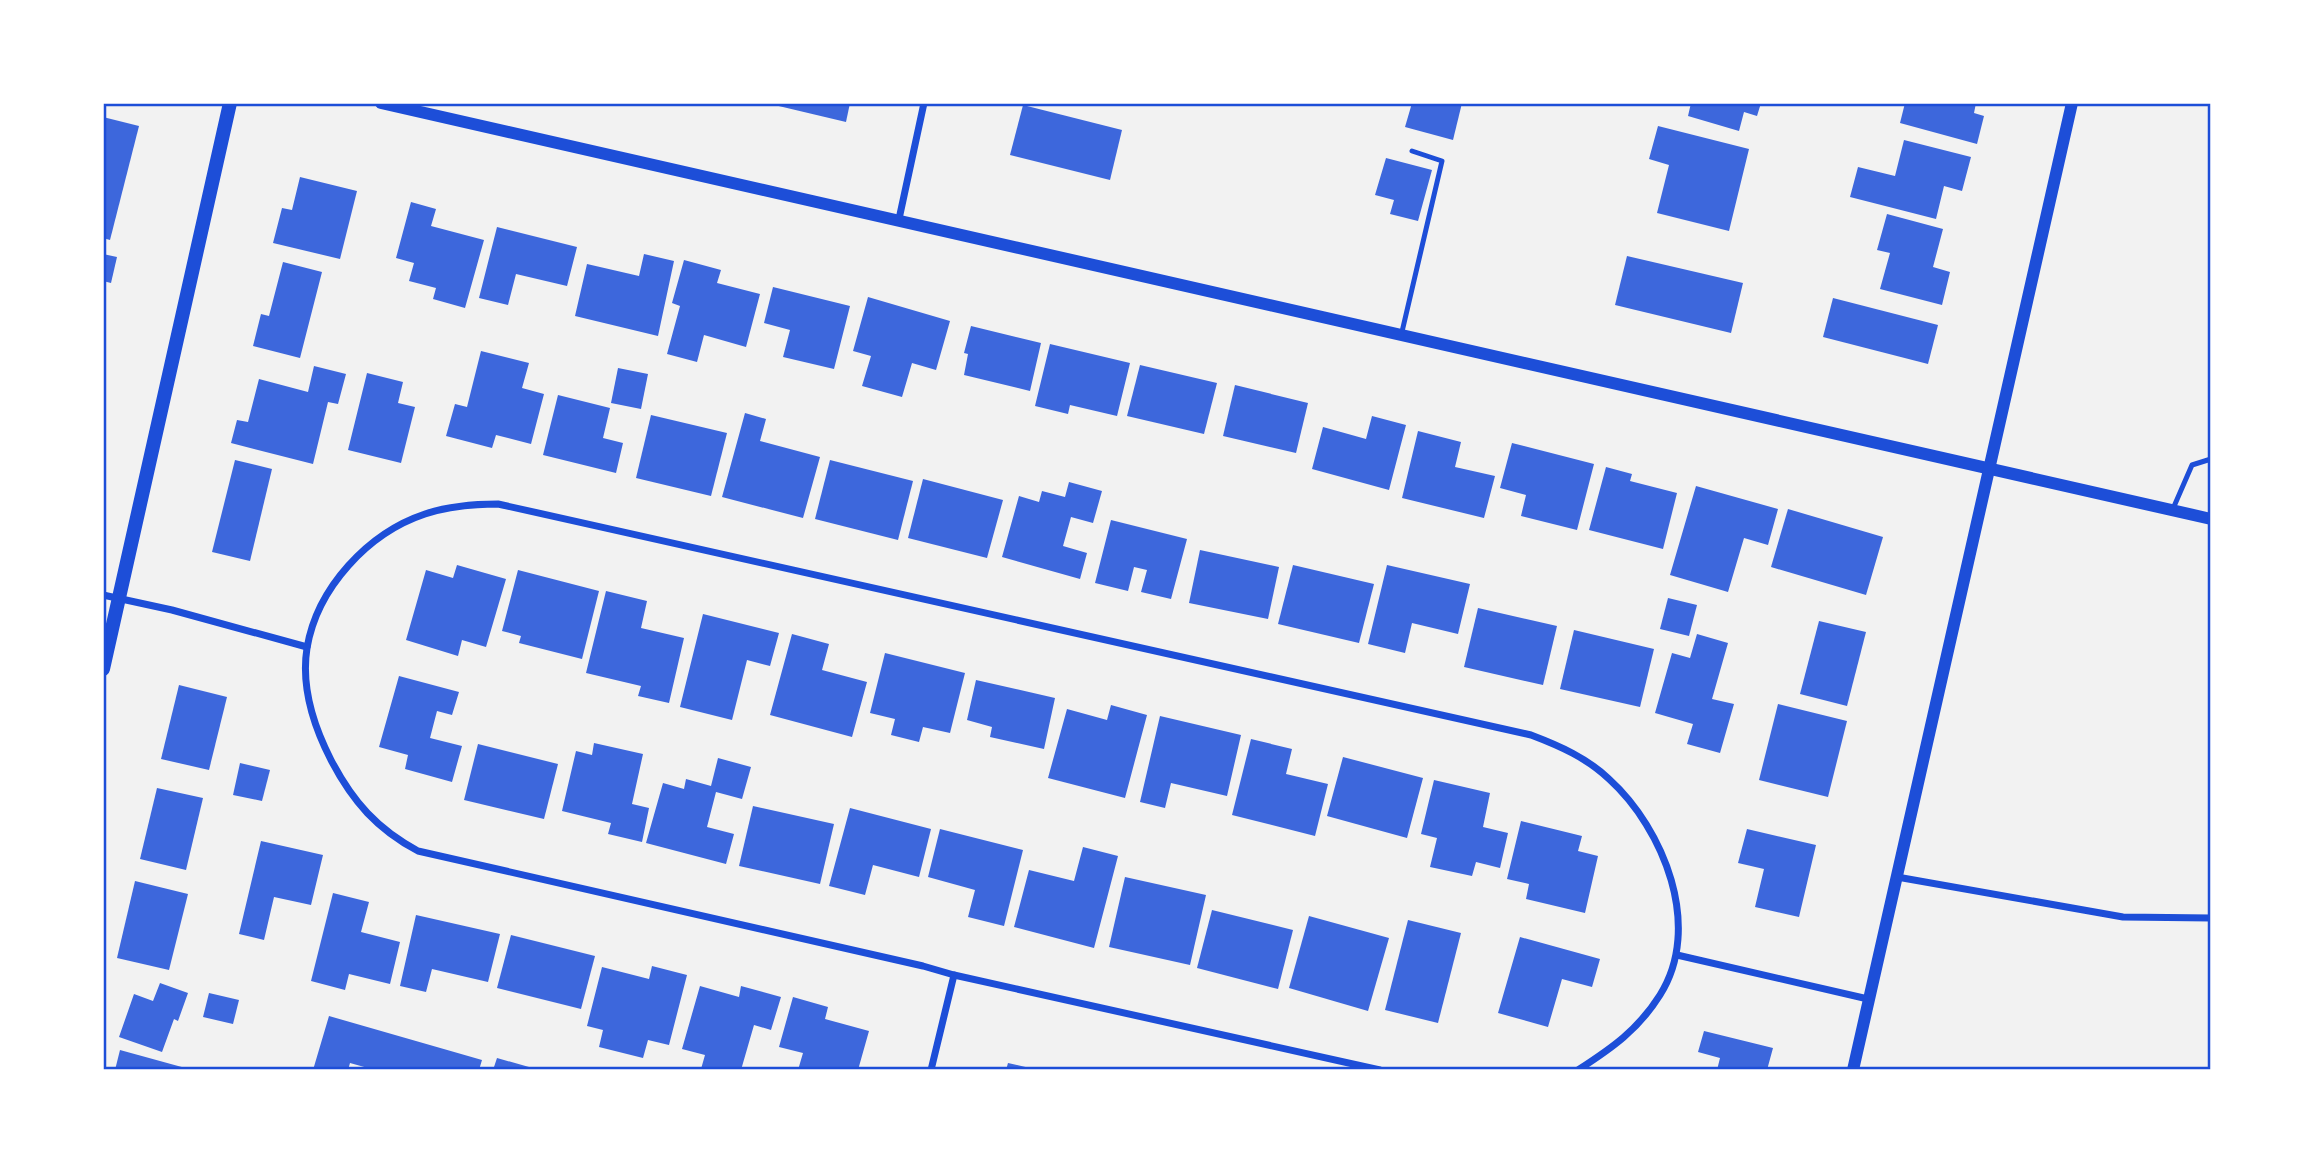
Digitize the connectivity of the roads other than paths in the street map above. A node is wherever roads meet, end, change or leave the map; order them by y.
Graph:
1 (230, 103) edge
2 (381, 103) edge
3 (924, 103) edge
4 (2072, 103) edge
5 (1412, 150) dead end
6 (899, 219) junction
7 (1401, 336) junction
8 (2211, 459) edge
9 (1990, 469) junction
10 (2172, 510) junction
11 (2211, 519) edge
12 (103, 595) edge
13 (118, 598) junction
14 (307, 648) junction
15 (103, 669) edge
16 (1897, 877) junction
17 (2211, 918) edge
18 (1677, 955) junction
19 (954, 975) junction
20 (1868, 999) junction
21 (931, 1070) edge
22 (1380, 1070) edge
23 (1578, 1070) edge
24 (1853, 1070) edge

1 - 13 main road
2 - 6 street
3 - 6 street
4 - 9 street
5 - 7 lane
6 - 7 street
7 - 9 street
8 - 10 lane
9 - 10 street
9 - 16 street
10 - 11 street
12 - 13 street
13 - 14 street
13 - 15 main road
14 - 18 street
14 - 19 street
16 - 17 street
16 - 20 street
18 - 20 street
18 - 23 street
19 - 21 street
19 - 22 street
20 - 24 street

